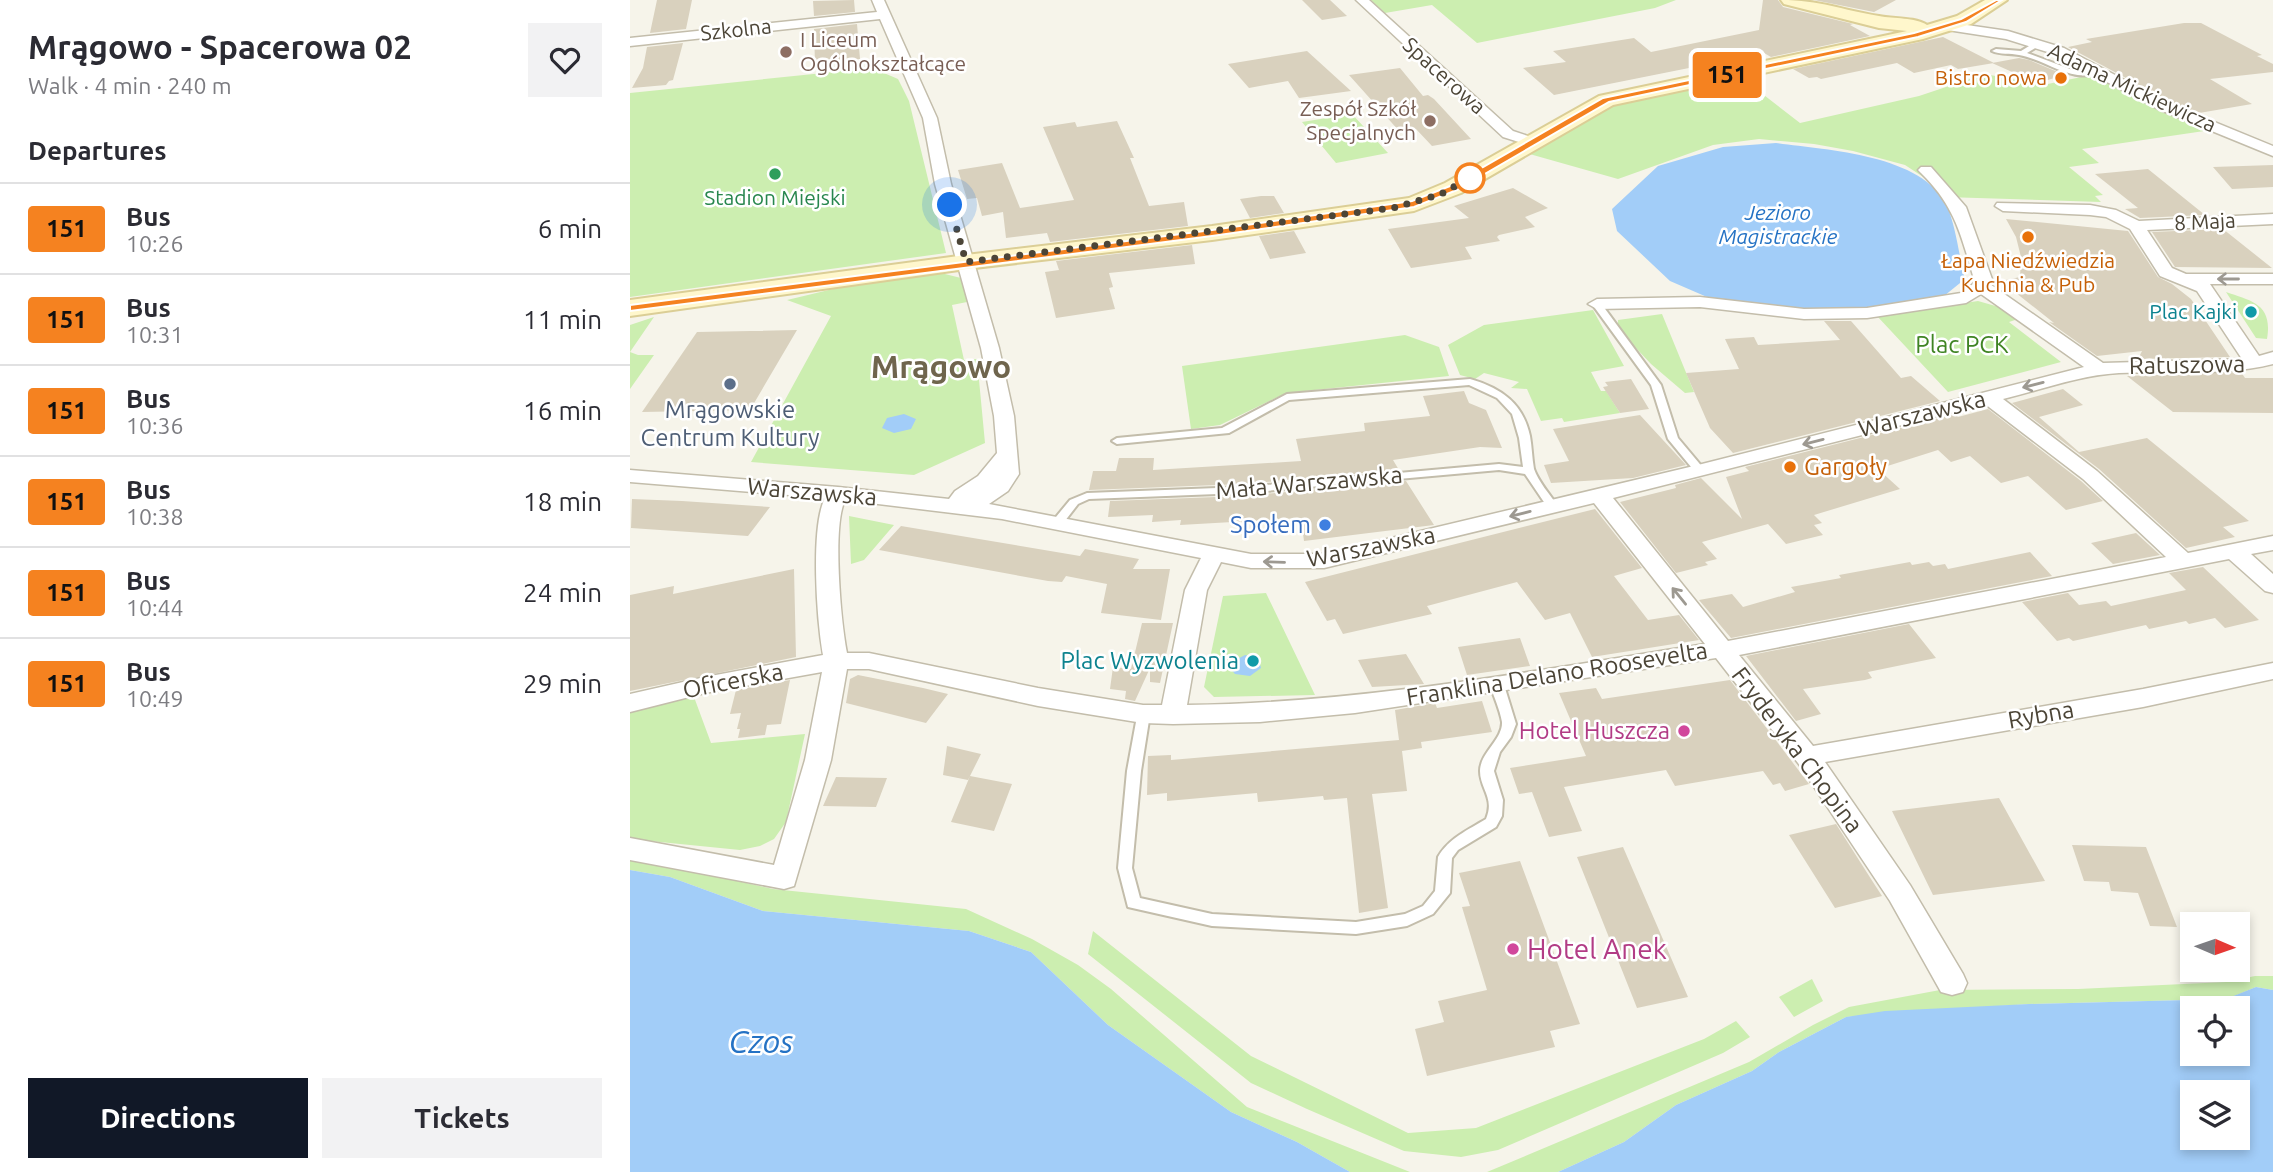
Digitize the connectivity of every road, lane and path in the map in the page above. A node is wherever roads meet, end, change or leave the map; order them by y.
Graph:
1 (878, 0) edge
2 (1362, 0) edge
3 (1790, 0) edge
4 (1998, 0) edge
5 (1840, 11) junction
6 (1976, 14) junction
7 (883, 15) junction
8 (1880, 22) junction
9 (1940, 28) junction
10 (2000, 34) junction
11 (1896, 40) junction
12 (630, 42) edge
13 (2029, 46) junction
14 (1996, 51) dead end
15 (1532, 142) junction
16 (2273, 151) edge
17 (1926, 170) dead end
18 (2003, 206) dead end
19 (2273, 219) edge
20 (2136, 226) junction
21 (966, 262) junction
22 (2183, 279) junction
23 (2273, 279) edge
24 (1981, 286) junction
25 (1597, 304) joint
26 (630, 308) edge
27 (2264, 361) edge
28 (2099, 369) junction
29 (1988, 397) junction
30 (1116, 441) dead end
31 (1529, 471) junction
32 (1700, 471) junction
33 (630, 476) edge
34 (838, 493) junction
35 (1599, 495) junction
36 (1552, 506) junction
37 (954, 508) junction
38 (1057, 523) junction
39 (2273, 543) edge
40 (2234, 551) junction
41 (1213, 556) junction
42 (2183, 560) junction
43 (2273, 586) edge
44 (1722, 649) junction
45 (836, 661) junction
46 (2273, 671) edge
47 (1497, 685) junction
48 (630, 703) edge
49 (1143, 714) junction
50 (1173, 715) junction
51 (1807, 756) junction
52 (630, 849) edge
53 (1952, 983) dead end

1 - 7 street
2 - 15 street, Spacerowa
3 - 5 street
4 - 6 street
5 - 8 street
5 - 9 street
6 - 9 street
6 - 10 street, Adama Mickiewicza
7 - 12 street, Szkolna
7 - 21 street
8 - 9 street
8 - 11 street
9 - 10 street, Adama Mickiewicza
9 - 11 street
9 - 13 street, Adama Mickiewicza
10 - 13 street, Adama Mickiewicza
11 - 15 street
13 - 14 lane
13 - 16 street, Adama Mickiewicza
15 - 21 street
17 - 24 street
18 - 20 street
19 - 20 street, 8 Maja
20 - 22 street
21 - 26 street
21 - 37 street
23 -> 22 street
22 - 27 street
24 - 25 street
24 - 28 street
25 - 32 lane
27 - 28 street, Ratuszowa
28 -> 29 street, Warszawska
29 -> 32 street, Warszawska
29 - 42 street
30 - 31 lane
31 - 36 lane
31 - 38 lane, Mała Warszawska
32 - 35 street, Warszawska
33 - 34 street, Warszawska
34 - 37 street, Warszawska
34 - 45 street
35 - 36 street, Warszawska
44 -> 35 street, Fryderyka Chopina
36 -> 41 street, Warszawska
37 - 38 street, Warszawska
38 - 41 street, Warszawska
39 - 40 street, Franklina Delano Roosevelta
40 - 42 street, Franklina Delano Roosevelta
40 - 43 street
41 - 50 street
42 - 44 street, Franklina Delano Roosevelta
44 - 47 street, Franklina Delano Roosevelta
44 - 51 street, Fryderyka Chopina
45 - 48 street, Oficerska
45 - 49 street, Franklina Delano Roosevelta
45 - 52 street
46 - 51 street, Rybna
47 - 49 lane
47 - 50 street, Franklina Delano Roosevelta
49 - 50 street, Franklina Delano Roosevelta
51 - 53 street, Fryderyka Chopina

